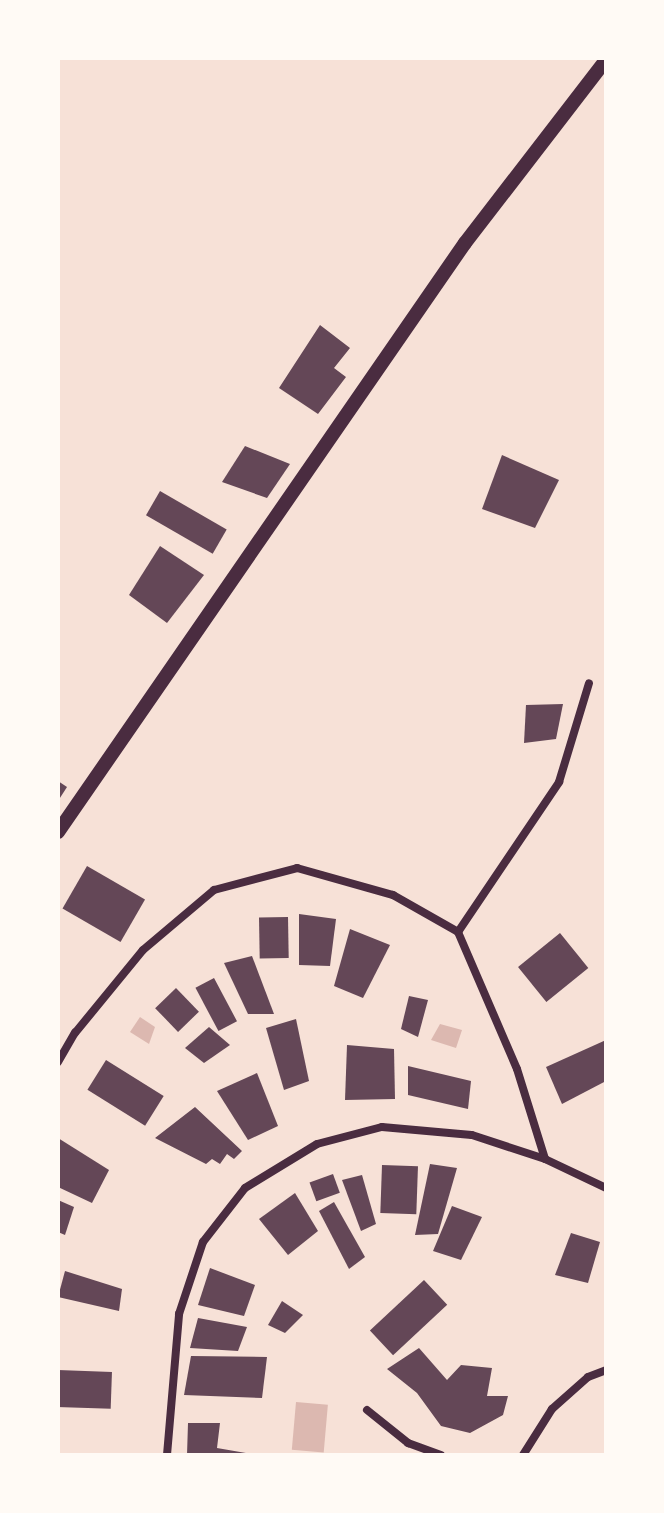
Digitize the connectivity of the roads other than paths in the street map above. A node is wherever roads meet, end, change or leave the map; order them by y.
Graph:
1 (606, 60) edge
2 (589, 683) dead end
3 (59, 829) edge
4 (458, 932) junction
5 (58, 1062) edge
6 (545, 1159) junction
7 (606, 1188) edge
8 (606, 1370) edge
9 (367, 1410) dead end
10 (167, 1455) edge
11 (441, 1455) edge
12 (523, 1455) edge

1 - 3 street
2 - 4 street
4 - 5 street
4 - 6 street
6 - 7 street
6 - 10 street
8 - 12 street
9 - 11 street

